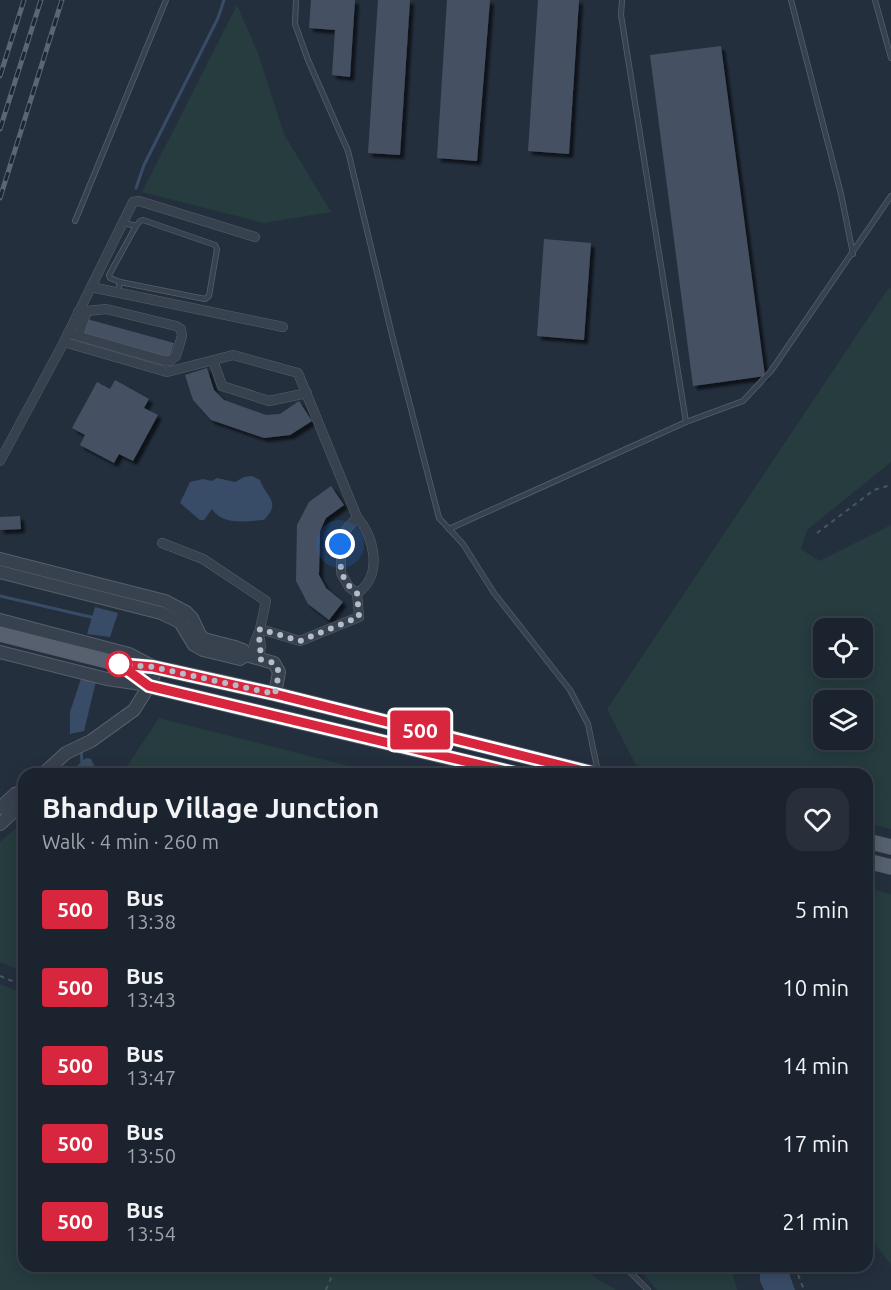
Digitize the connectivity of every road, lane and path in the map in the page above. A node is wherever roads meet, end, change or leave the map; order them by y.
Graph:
1 (166, 0) edge
2 (296, 0) edge
3 (622, 0) edge
4 (791, 0) edge
5 (875, 0) edge
6 (891, 58) edge
7 (891, 196) edge
8 (75, 221) dead end
9 (124, 223) junction
10 (136, 226) junction
11 (255, 237) dead end
12 (853, 254) junction
13 (120, 282) junction
14 (91, 287) junction
15 (118, 292) junction
16 (191, 296) junction
17 (188, 307) junction
18 (83, 311) junction
19 (283, 327) dead end
20 (73, 334) junction
21 (64, 342) junction
22 (213, 360) junction
23 (306, 393) junction
24 (686, 422) junction
25 (0, 461) edge
26 (891, 485) edge
27 (357, 517) junction
28 (449, 529) junction
29 (817, 532) dead end
30 (162, 543) dead end
31 (0, 559) edge
32 (0, 572) edge
33 (357, 593) junction
34 (163, 607) junction
35 (0, 620) edge
36 (259, 632) junction
37 (0, 634) edge
38 (81, 647) junction
39 (0, 652) edge
40 (252, 657) junction
41 (112, 658) junction
42 (155, 667) junction
43 (149, 686) junction
44 (275, 694) junction
45 (50, 768) edge
46 (493, 768) edge
47 (573, 768) edge
48 (596, 768) edge
49 (18, 793) edge
50 (0, 808) edge
51 (18, 808) edge
52 (0, 824) edge
53 (873, 842) edge
54 (891, 847) edge
55 (873, 862) edge
56 (891, 867) edge
57 (0, 976) edge
58 (18, 984) edge
59 (334, 1272) edge
60 (630, 1272) edge
61 (798, 1272) edge
62 (326, 1290) edge
63 (648, 1290) edge
64 (804, 1290) edge

1 - 8 lane
2 - 28 lane
3 - 24 lane
4 - 12 lane
5 - 6 lane
7 - 12 lane
9 - 10 lane
9 - 11 street
9 - 14 street
10 - 13 lane
10 - 16 lane
12 - 24 lane
13 - 15 lane
13 - 16 lane
14 - 15 street
14 - 18 street
15 - 17 street
16 - 17 lane
17 - 19 street
18 - 20 street
18 - 20 street
20 - 21 street
21 - 22 street
21 - 25 street
22 - 23 street
22 - 23 street
23 - 27 street
24 - 28 lane
26 - 29 path
27 - 33 street
27 - 33 street
28 - 48 lane
30 - 36 street
31 - 34 street
32 - 34 street
33 - 36 street
34 - 40 street
35 - 38 street
36 - 40 street
37 - 38 main road
38 - 41 main road
39 - 43 street
40 - 44 street
41 - 42 main road
41 - 43 main road
42 - 43 street
42 - 44 main road
43 - 45 street
43 - 46 main road
44 - 47 main road
49 - 50 street
51 - 52 street
53 - 54 main road
55 - 56 main road
57 - 58 path
59 - 62 path
60 - 63 lane
61 - 64 path

